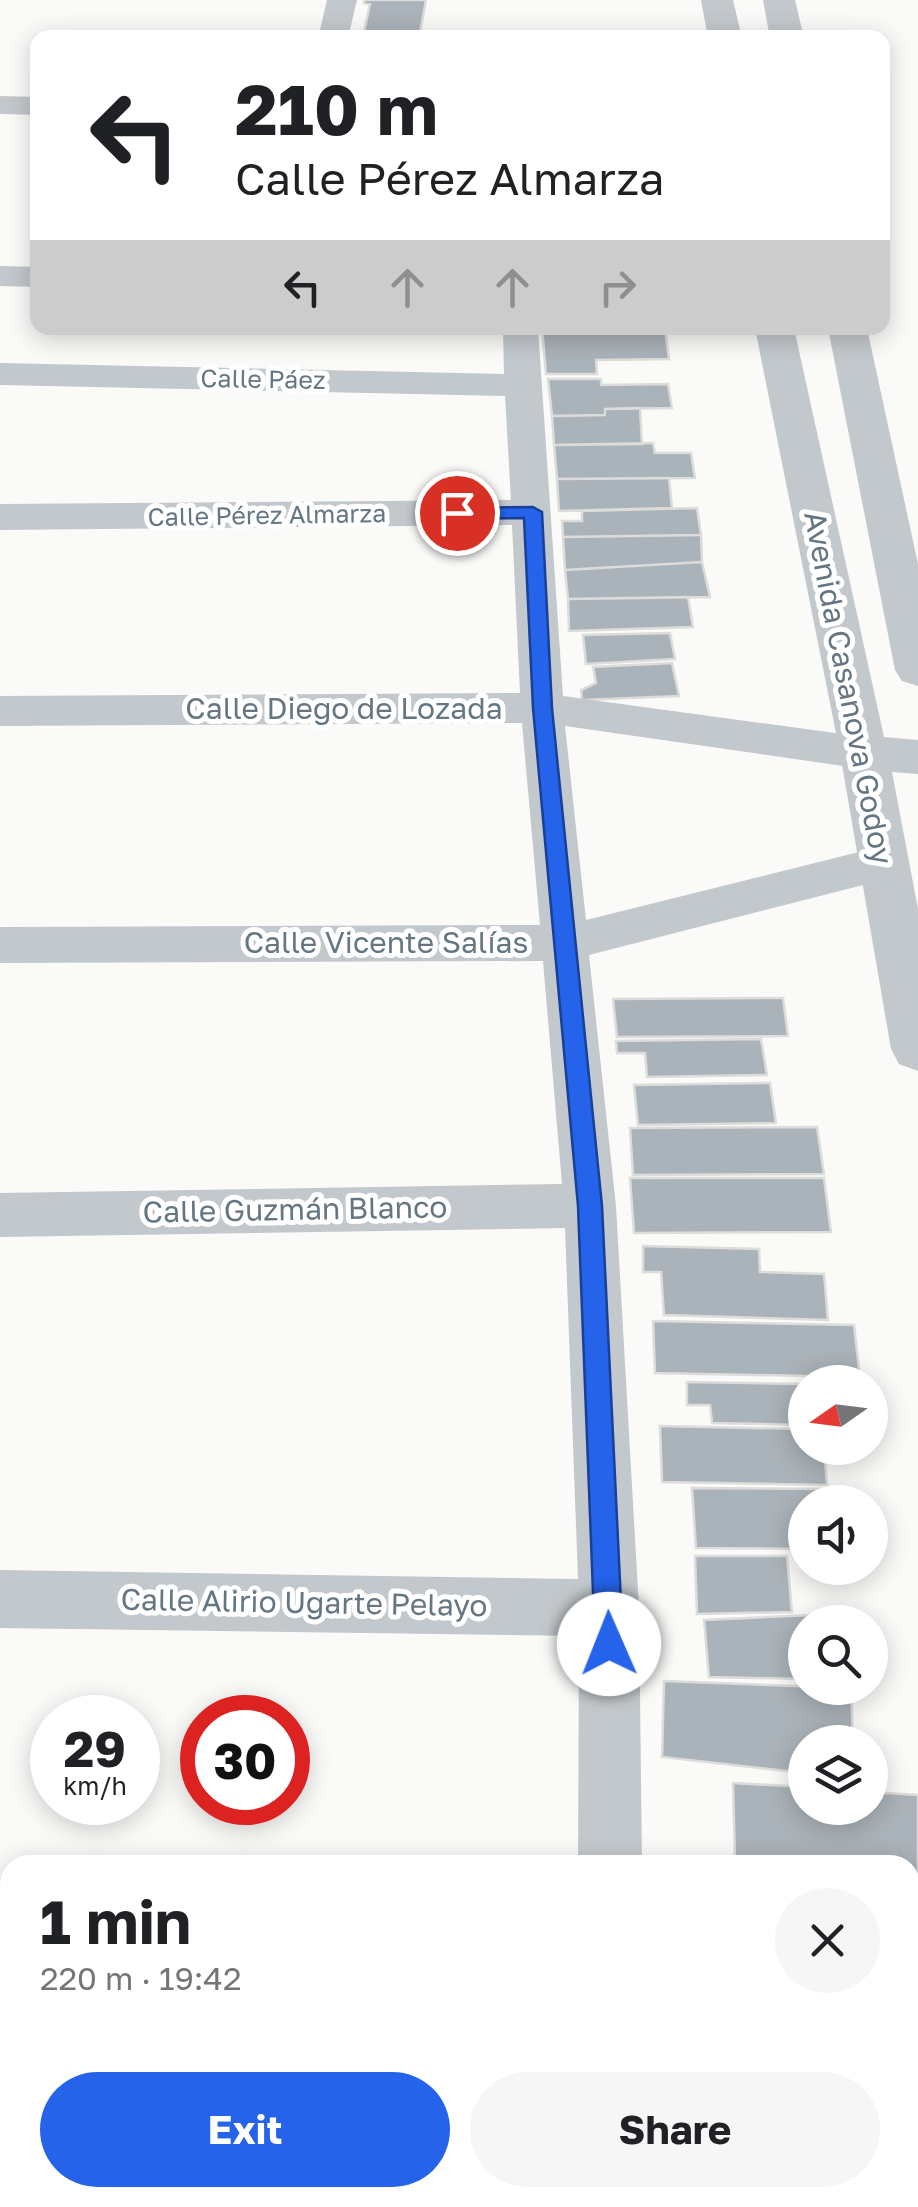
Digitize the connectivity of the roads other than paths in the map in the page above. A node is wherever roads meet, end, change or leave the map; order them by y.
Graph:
1 (342, 0) edge
2 (716, 0) edge
3 (779, 0) edge
4 (335, 30) edge
5 (723, 30) edge
6 (785, 30) edge
7 (0, 104) edge
8 (30, 106) edge
9 (0, 276) edge
10 (30, 277) edge
11 (521, 335) edge
12 (775, 335) edge
13 (848, 335) edge
14 (0, 374) edge
15 (526, 385) junction
16 (533, 512) junction
17 (0, 518) edge
18 (918, 670) edge
19 (542, 708) junction
20 (0, 711) edge
21 (864, 753) junction
22 (918, 757) edge
23 (900, 858) edge
24 (566, 942) junction
25 (0, 945) edge
26 (918, 1049) edge
27 (590, 1206) junction
28 (0, 1215) edge
29 (0, 1598) edge
30 (609, 1608) junction
31 (610, 1855) edge

1 - 4 street
2 - 5 street
3 - 6 street
7 - 8 street
9 - 10 street
11 - 15 street
12 - 21 street, Avenida Casanova Godoy
13 - 18 street
14 - 15 street, Calle Páez
15 - 16 street
16 - 17 street, Calle Pérez Almarza
16 - 19 street
19 - 20 street, Calle Diego de Lozada
19 - 21 street, Calle Diego de Lozada
19 - 24 street
21 - 22 street
21 - 23 street, Avenida Casanova Godoy
23 - 24 street, Calle Vicente Salías
23 - 26 street, Avenida Casanova Godoy
24 - 25 street, Calle Vicente Salías
24 - 27 street
27 - 28 street, Calle Guzmán Blanco
27 - 30 street
29 - 30 street, Calle Alirio Ugarte Pelayo
30 - 31 street

